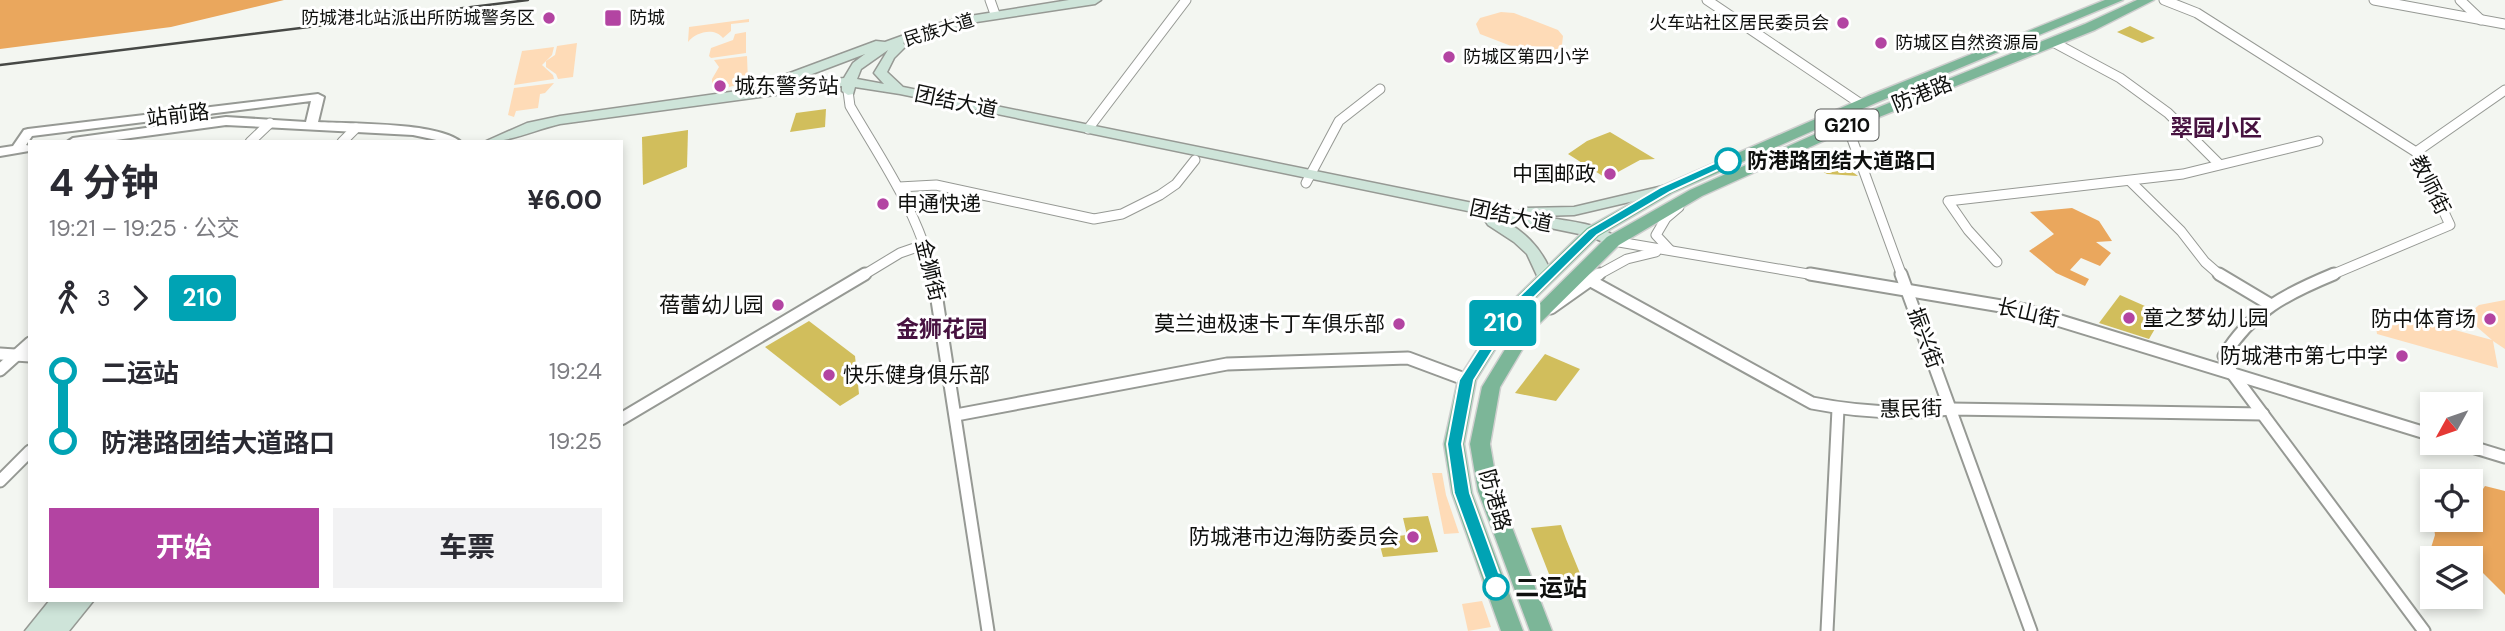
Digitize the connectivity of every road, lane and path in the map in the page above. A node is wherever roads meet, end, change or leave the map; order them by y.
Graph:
1 (990, 0) edge
2 (1095, 0) edge
3 (1185, 0) edge
4 (1707, 0) edge
5 (2116, 0) edge
6 (2147, 0) edge
7 (2164, 0) edge
8 (2374, 0) edge
9 (2460, 0) edge
10 (995, 14) junction
11 (2481, 20) junction
12 (2505, 24) edge
13 (913, 35) junction
14 (2053, 42) junction
15 (849, 87) junction
16 (1380, 89) dead end
17 (900, 90) junction
18 (2505, 90) edge
19 (739, 95) junction
20 (1861, 104) junction
21 (270, 123) junction
22 (311, 125) junction
23 (559, 125) junction
24 (1847, 125) junction
25 (356, 128) junction
26 (1088, 129) junction
27 (88, 140) edge
28 (252, 140) edge
29 (344, 140) edge
30 (451, 140) edge
31 (496, 140) edge
32 (518, 140) edge
33 (2318, 141) dead end
34 (24, 149) edge
35 (0, 152) edge
36 (2416, 152) junction
37 (1195, 160) junction
38 (2219, 164) junction
39 (1308, 179) junction
40 (2131, 182) junction
41 (899, 187) junction
42 (1666, 190) junction
43 (1696, 193) junction
44 (1494, 217) junction
45 (1588, 237) junction
46 (1612, 241) junction
47 (926, 244) junction
48 (1673, 251) junction
49 (1997, 262) dead end
50 (1545, 278) junction
51 (1591, 281) junction
52 (1907, 290) junction
53 (2271, 305) junction
54 (1529, 324) junction
55 (28, 344) edge
56 (0, 354) edge
57 (16, 355) junction
58 (28, 356) edge
59 (0, 370) edge
60 (2232, 373) junction
61 (1467, 380) junction
62 (1839, 409) junction
63 (1950, 409) junction
64 (2263, 414) junction
65 (956, 415) junction
66 (623, 418) edge
67 (2420, 431) edge
68 (2483, 450) edge
69 (28, 453) edge
70 (2505, 457) edge
71 (0, 481) edge
72 (60, 602) edge
73 (82, 602) edge
74 (35, 631) edge
75 (57, 631) edge
76 (988, 631) edge
77 (1512, 631) edge
78 (1541, 631) edge
79 (1827, 631) edge
80 (2031, 631) edge
81 (2424, 631) edge

1 - 10 street
2 - 10 main road, 民族大道
3 - 26 street
4 - 20 street
5 - 20 highway, 防港路 / G210
6 - 14 highway, 防港路 / G210
7 - 36 street, 教师街
8 - 11 street
9 - 11 street
10 - 13 main road, 民族大道
11 - 12 street
13 - 15 main road, 民族大道
13 - 17 main road
13 - 19 main road
14 - 24 highway, 防港路 / G210
14 - 38 street
15 - 17 main road, 团结大道
15 - 19 main road, 团结大道
15 - 23 main road, 团结大道
15 - 37 main road, 团结大道
15 - 41 street, 金狮街
16 - 39 street
17 - 26 main road, 团结大道
18 - 36 street
19 - 23 main road, 团结大道
20 - 42 highway, 防港路 / G210
21 - 22 street, 站前路
21 - 27 street, 站前路
21 - 28 street
22 - 25 street, 站前路
22 - 34 street, 站前路
23 - 31 main road
23 - 32 main road
24 - 43 highway, 防港路 / G210
24 - 52 street, 振兴街
25 - 29 street
25 - 30 street, 站前路
26 - 39 main road, 团结大道
33 - 38 street
34 - 35 street, 站前路
36 - 53 street, 教师街
37 - 39 main road, 团结大道
37 - 41 street
38 - 40 street
39 - 44 main road, 团结大道
40 - 49 street
40 - 53 street
41 - 47 street, 金狮街
42 - 44 main road
42 - 45 highway, 防港路 / G210
43 - 46 highway, 防港路 / G210
43 - 48 street
44 - 45 main road, 团结大道
44 - 50 main road
45 - 46 main road, 团结大道
45 - 50 highway, 防港路 / G210
46 - 48 street, 长山街
46 - 54 highway, 防港路 / G210
47 - 65 street, 金狮街
47 - 66 street
48 - 51 street
48 - 52 street, 长山街
50 - 61 highway, 防港路 / G210
51 - 54 street
51 - 62 street, 惠民街
52 - 60 street, 长山街
52 - 63 street, 振兴街
53 - 60 street, 教师街
54 - 78 highway, 防港路 / G210
55 - 57 street
56 - 57 street
57 - 58 street
57 - 59 street
60 - 64 street
60 - 67 street, 长山街
61 - 65 street
61 - 77 highway, 防港路 / G210
62 - 63 street, 惠民街
62 - 79 street
63 - 64 street, 惠民街
63 - 80 street, 振兴街
64 - 81 street
65 - 76 street, 金狮街
68 - 70 street
69 - 71 street
72 - 74 main road
73 - 75 main road

